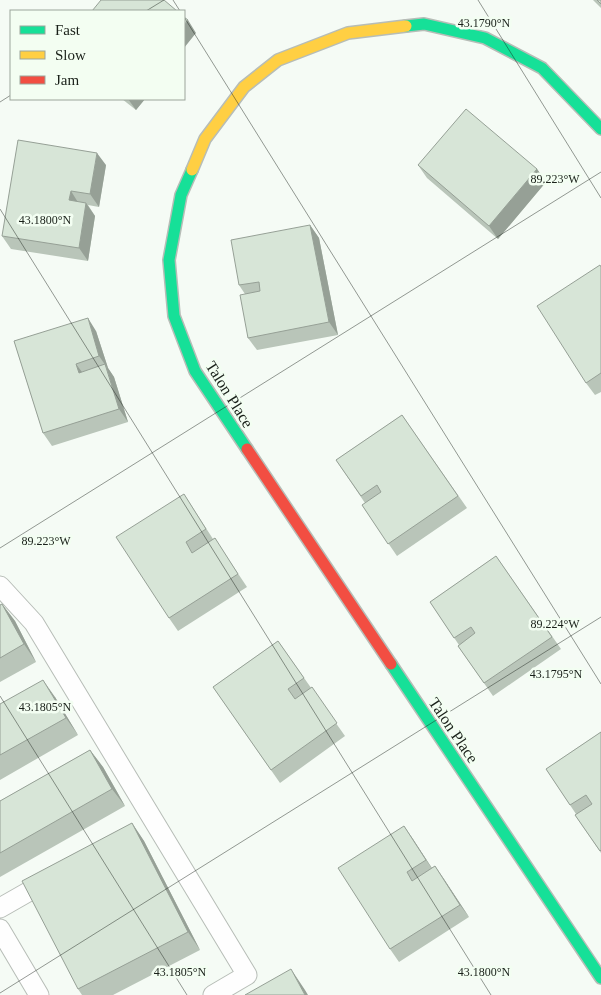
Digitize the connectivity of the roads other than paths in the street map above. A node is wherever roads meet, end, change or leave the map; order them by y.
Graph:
1 (601, 129) edge
2 (0, 586) edge
3 (153, 821) junction
4 (136, 830) edge
5 (68, 869) edge
6 (0, 908) edge
7 (0, 929) edge
8 (601, 978) edge
9 (39, 995) edge
10 (213, 995) edge

1 - 8 street, Talon Place
2 - 3 lane
3 - 4 lane
3 - 10 lane
5 - 6 lane
7 - 9 lane

